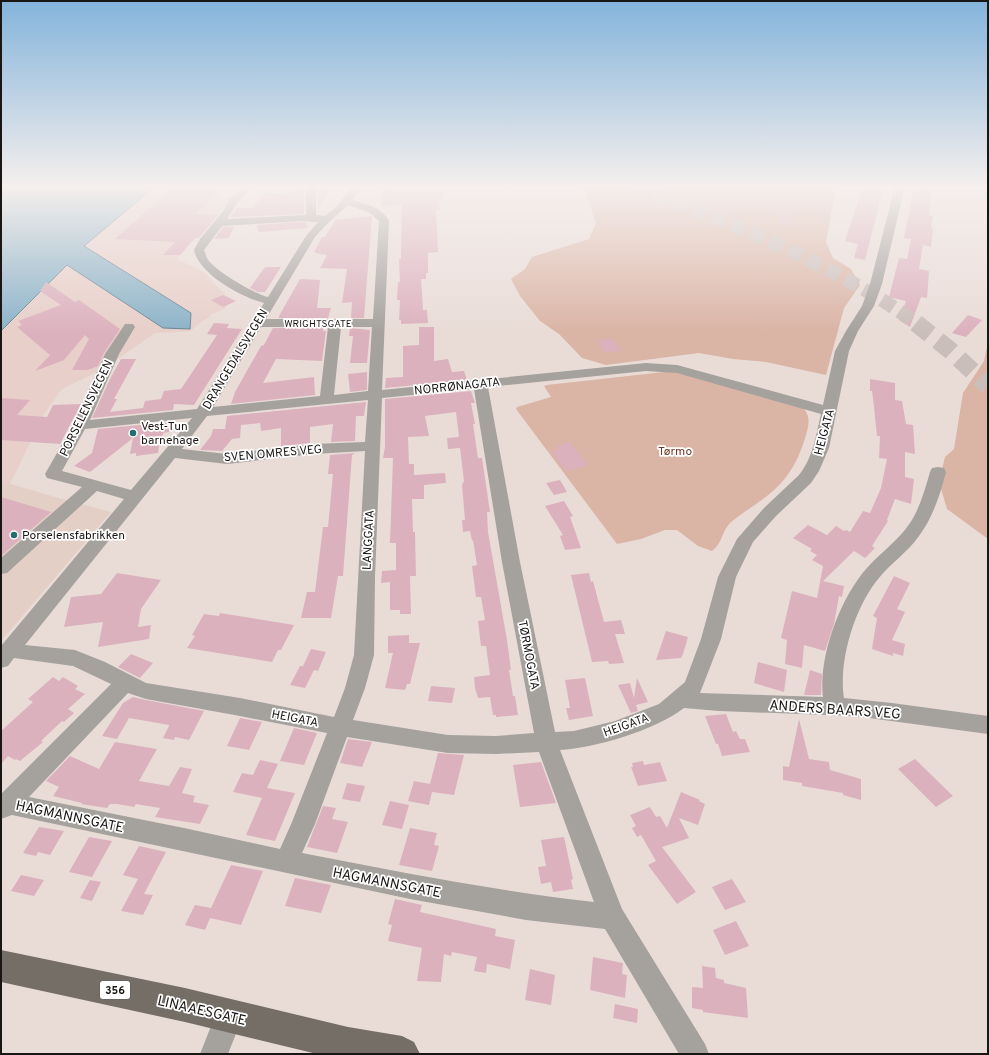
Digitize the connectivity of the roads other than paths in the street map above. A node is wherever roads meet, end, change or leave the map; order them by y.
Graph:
1 (210, 235) edge
2 (312, 235) edge
3 (383, 235) edge
4 (888, 235) edge
5 (270, 301) junction
6 (257, 323) junction
7 (335, 323) junction
8 (379, 323) junction
9 (129, 327) dead end
10 (481, 384) junction
11 (376, 395) junction
12 (327, 400) junction
13 (204, 412) junction
14 (830, 412) junction
15 (80, 425) junction
16 (374, 446) junction
17 (173, 453) junction
18 (938, 472) dead end
19 (94, 485) junction
20 (136, 497) junction
21 (1, 568) edge
22 (5, 655) edge
23 (125, 683) junction
24 (680, 699) junction
25 (835, 706) junction
26 (988, 725) edge
27 (340, 726) junction
28 (546, 742) junction
29 (4, 806) edge
30 (286, 862) junction
31 (612, 917) junction
32 (1, 966) edge
33 (229, 1016) junction
34 (214, 1054) edge
35 (402, 1054) edge
36 (695, 1054) edge

1 - 5 street
2 - 5 street, DRANGEDALSVEGEN
3 - 8 street, LANGGATA
4 - 14 street, HEIGATA
5 - 6 street, DRANGEDALSVEGEN
6 - 7 street, WRIGHTSGATE
6 - 13 street, DRANGEDALSVEGEN
7 - 8 street, WRIGHTSGATE
7 - 12 street
8 - 11 street, LANGGATA
9 - 15 street, PORSELENSVEGEN
10 - 11 street, NORRØNAGATA
10 - 14 street, NORRØNAGATA
10 - 28 street, TØRMOGATA
11 - 12 street, NORRØNAGATA
11 - 16 street, LANGGATA
12 - 13 street, NORRØNAGATA
13 - 15 street, NORRØNAGATA
13 - 17 street, DRANGEDALSVEGEN
14 - 24 street, HEIGATA
15 - 19 street, PORSELENSVEGEN
16 - 17 street, SVEN OMRES VEG
16 - 27 street, LANGGATA
17 - 20 street, DRANGEDALSVEGEN
18 - 25 street
19 - 20 street, PORSELENSVEGEN
19 - 21 street
20 - 22 street, DRANGEDALSVEGEN
22 - 23 street, HEIGATA
23 - 27 street, HEIGATA
23 - 29 street, HAGMANNSGATE
24 - 25 street, ANDERS BAARS VEG
24 - 28 street, HEIGATA
25 - 26 street, ANDERS BAARS VEG
27 - 28 street, HEIGATA
27 - 30 street, LANGGATA
28 - 31 street, TØRMOGATA
29 - 30 street, HAGMANNSGATE
30 - 31 street, HAGMANNSGATE
31 - 36 street
32 - 33 main road, LINAAESGATE / 356
33 - 34 street
33 - 35 main road, LINAAESGATE / 356

